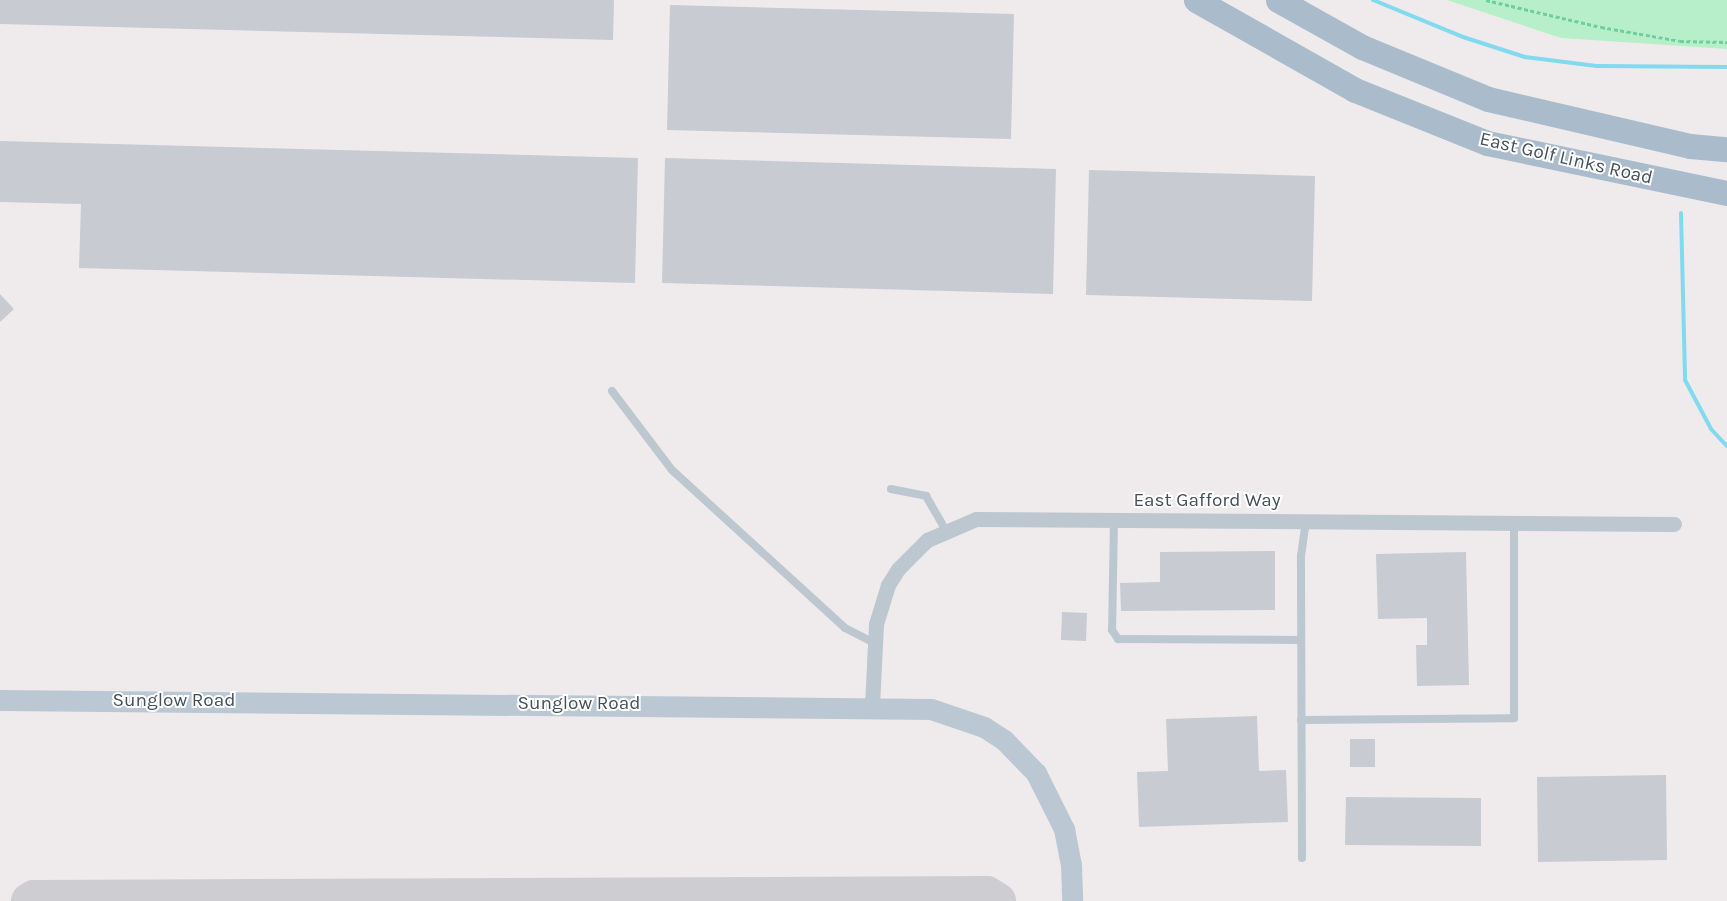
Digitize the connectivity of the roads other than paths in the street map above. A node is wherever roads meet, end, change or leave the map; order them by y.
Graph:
1 (1196, 0) edge
2 (1278, 0) edge
3 (1727, 150) edge
4 (1727, 193) edge
5 (612, 391) dead end
6 (891, 489) dead end
7 (1114, 520) junction
8 (1306, 522) junction
9 (1514, 523) junction
10 (1674, 524) dead end
11 (946, 530) junction
12 (1301, 640) junction
13 (874, 643) junction
14 (0, 700) edge
15 (872, 706) junction
16 (1301, 720) junction
17 (1302, 858) dead end
18 (1072, 901) edge

1 - 4 main road, East Golf Links Road
2 - 3 main road
5 - 13 lane
6 - 11 lane
7 - 8 street, East Gafford Way
7 - 11 street, East Gafford Way
7 - 12 lane
8 - 9 street, East Gafford Way
8 - 12 lane
9 - 10 street, East Gafford Way
9 - 16 lane
11 - 13 street, East Gafford Way
12 - 16 lane
13 - 15 street, East Gafford Way
14 - 15 street, Sunglow Road
15 - 18 street, Sunglow Road
16 - 17 lane

